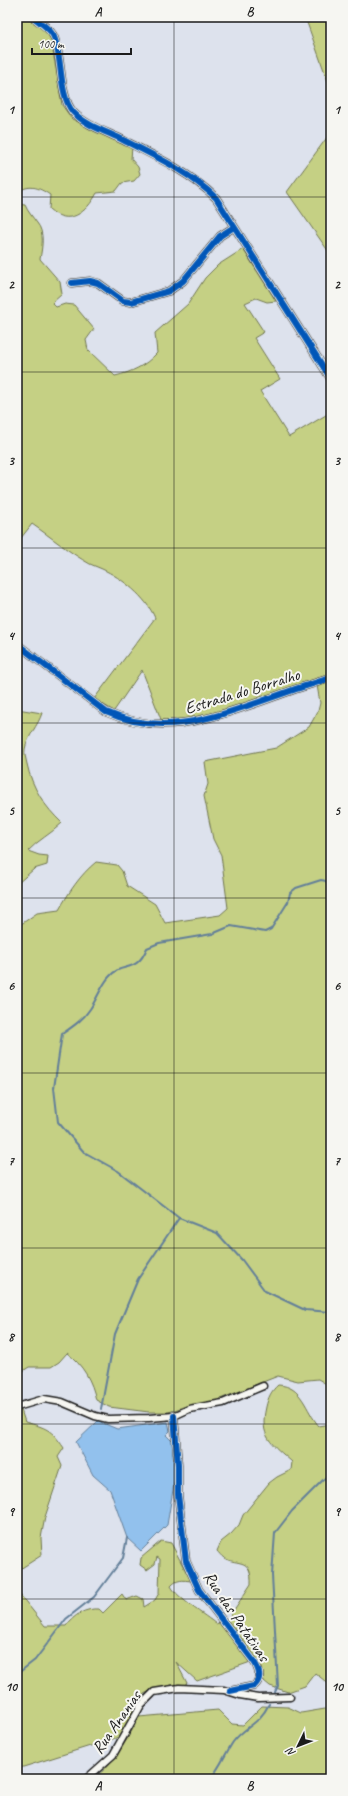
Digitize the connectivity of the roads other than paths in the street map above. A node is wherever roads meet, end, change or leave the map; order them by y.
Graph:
1 (33, 17) edge
2 (234, 227) junction
3 (72, 283) dead end
4 (331, 379) edge
5 (17, 644) edge
6 (331, 678) edge
7 (263, 1386) dead end
8 (17, 1407) edge
9 (174, 1416) junction
10 (230, 1691) junction
11 (290, 1697) dead end
12 (86, 1779) edge

1 - 2 street
2 - 3 street
2 - 4 street
5 - 6 street, Estrada do Borralho
7 - 9 street
8 - 9 street
9 - 10 street, Rua das Patativas
10 - 11 street, Rua Ananias
10 - 12 street, Rua Ananias

